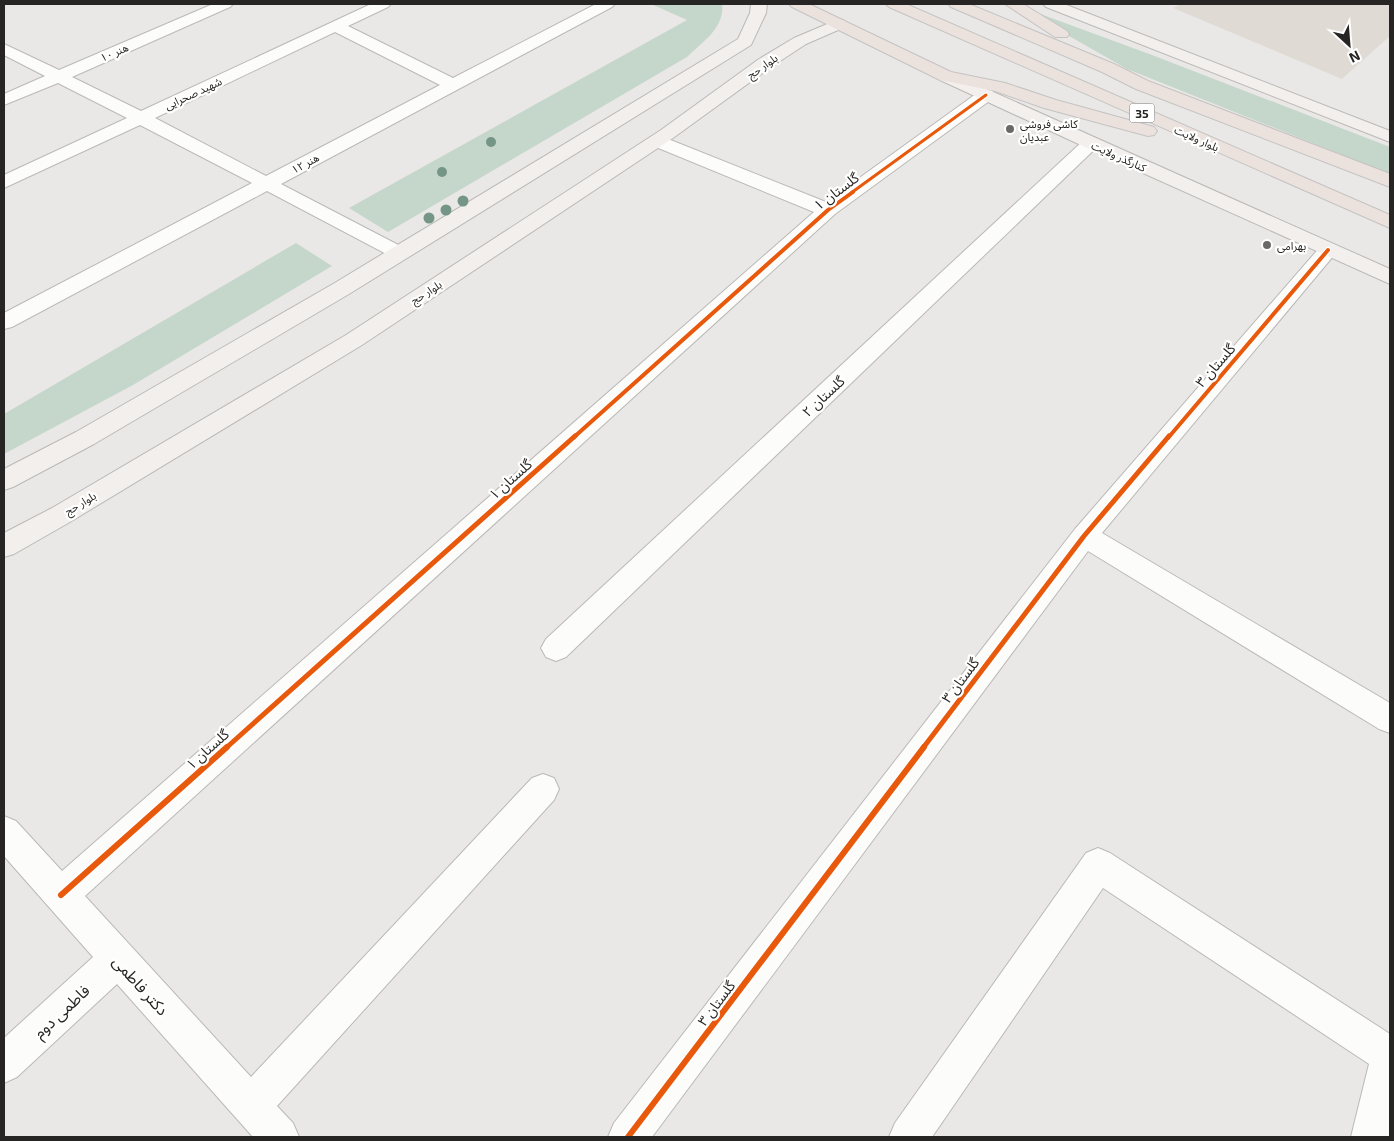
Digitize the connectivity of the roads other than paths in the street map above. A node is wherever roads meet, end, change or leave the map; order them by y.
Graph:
1 (225, 4) edge
2 (383, 4) edge
3 (606, 4) edge
4 (759, 4) edge
5 (797, 4) edge
6 (894, 4) edge
7 (956, 4) edge
8 (1013, 4) edge
9 (1051, 4) edge
10 (839, 24) junction
11 (335, 26) junction
12 (4, 49) edge
13 (733, 49) junction
14 (766, 62) junction
15 (1108, 68) junction
16 (58, 76) junction
17 (946, 76) junction
18 (452, 84) junction
19 (986, 95) junction
20 (4, 100) edge
21 (141, 118) junction
22 (1390, 137) edge
23 (657, 141) junction
24 (1091, 143) junction
25 (1225, 150) junction
26 (1390, 181) edge
27 (4, 182) edge
28 (267, 184) junction
29 (828, 210) junction
30 (1384, 219) edge
31 (1328, 250) junction
32 (399, 253) junction
33 (1390, 277) edge
34 (4, 322) edge
35 (4, 480) edge
36 (1084, 536) junction
37 (4, 546) edge
38 (556, 648) dead end
39 (1390, 719) edge
40 (543, 788) dead end
41 (4, 832) edge
42 (60, 895) junction
43 (118, 958) junction
44 (1390, 1056) edge
45 (4, 1064) edge
46 (251, 1106) junction
47 (279, 1137) edge
48 (628, 1137) edge
49 (909, 1137) edge
50 (1371, 1137) edge

1 - 16 street, هنر ۱۰
2 - 11 street, شهید صحرایی
3 - 18 street, هنر ۱۲
4 - 13 main road
5 - 10 main road, کنارگذر ولایت
6 - 25 main road, بلوار ولایت / 35
7 - 15 main road, 35
8 - 15 main road
9 - 22 main road
10 - 14 main road, بلوار حج
10 - 17 main road, کنارگذر ولایت
11 - 18 street
11 - 21 street, شهید صحرایی
12 - 16 street
13 - 14 main road
13 - 32 main road
14 - 23 main road, بلوار حج
15 - 26 main road, 35
16 - 20 street, هنر ۱۰
16 - 21 street
17 - 19 main road, کنارگذر ولایت
17 - 25 main road
18 - 28 street, هنر ۱۲
19 - 24 main road, کنارگذر ولایت
19 - 29 street, گلستان ۱
21 - 27 street, شهید صحرایی
21 - 28 street
23 - 29 street
23 - 37 main road, بلوار حج
24 - 31 main road, کنارگذر ولایت
24 - 38 street, گلستان ۲
25 - 30 main road, بلوار ولایت / 35
28 - 32 street
28 - 34 street, هنر ۱۲
29 - 42 street, گلستان ۱
31 - 33 main road, کنارگذر ولایت
31 - 36 street, گلستان ۳
32 - 35 main road
36 - 39 street
36 - 48 street, گلستان ۳
40 - 46 street
41 - 42 street, دکتر فاطمی
42 - 43 street, دکتر فاطمی
43 - 45 street, فاطمی دوم
43 - 46 street, دکتر فاطمی
44 - 49 street
44 - 50 street
46 - 47 street, دکتر فاطمی

